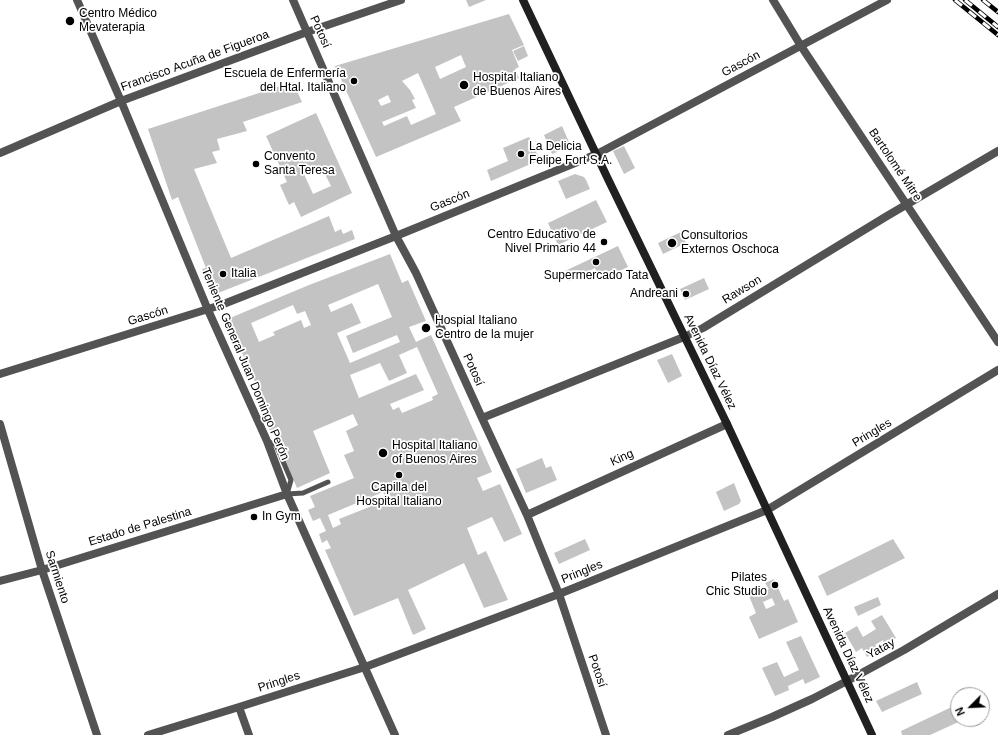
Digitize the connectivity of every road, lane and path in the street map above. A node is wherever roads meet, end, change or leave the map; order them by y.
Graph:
1 (77, 0) edge
2 (293, 0) edge
3 (401, 0) edge
4 (523, 0) edge
5 (773, 0) edge
6 (887, 0) edge
7 (307, 32) junction
8 (801, 46) junction
9 (121, 101) junction
10 (998, 151) edge
11 (0, 153) edge
12 (597, 154) junction
13 (907, 204) junction
14 (396, 236) junction
15 (208, 310) junction
16 (684, 337) junction
17 (998, 342) edge
18 (998, 370) edge
19 (0, 374) edge
20 (482, 418) junction
21 (0, 424) edge
22 (727, 424) junction
23 (328, 482) dead end
24 (287, 494) junction
25 (767, 510) junction
26 (527, 515) junction
27 (42, 570) junction
28 (0, 581) edge
29 (559, 594) junction
30 (998, 594) edge
31 (365, 667) junction
32 (847, 681) junction
33 (239, 708) junction
34 (97, 735) edge
35 (148, 735) edge
36 (249, 735) edge
37 (395, 735) edge
38 (606, 735) edge
39 (728, 735) edge
40 (872, 735) edge

1 - 9 street, Teniente General Juan Domingo Perón
2 - 7 street, Potosí
3 - 7 street, Francisco Acuña de Figueroa
4 - 12 main road, Avenida Díaz Vélez
5 - 8 street, Bartolomé Mitre
6 - 8 street, Gascón
7 - 9 street, Francisco Acuña de Figueroa
7 - 14 street, Potosí
8 - 12 street, Gascón
8 - 13 street, Bartolomé Mitre
9 - 11 street, Francisco Acuña de Figueroa
9 - 15 street, Teniente General Juan Domingo Perón
10 - 13 street, Rawson
12 - 14 street, Gascón
12 - 16 main road, Avenida Díaz Vélez
13 - 16 street, Rawson
13 - 17 street, Bartolomé Mitre
14 - 15 street, Gascón
14 - 20 street, Potosí
15 - 19 street, Gascón
15 - 24 street, Teniente General Juan Domingo Perón
16 - 20 street, Rawson
16 - 22 main road, Avenida Díaz Vélez
18 - 25 street, Pringles
20 - 26 street, Potosí
21 - 27 street, Sarmiento
22 - 25 main road, Avenida Díaz Vélez
22 - 26 street, King
23 - 24 lane
24 - 27 street, Estado de Palestina
24 - 31 street, Teniente General Juan Domingo Perón
25 - 29 street, Pringles
25 - 32 main road, Avenida Díaz Vélez
26 - 29 street, Potosí
27 - 28 street, Estado de Palestina
27 - 34 street, Sarmiento
29 - 31 street, Pringles
29 - 38 street, Potosí
30 - 32 street, Yatay
31 - 33 street, Pringles
31 - 37 street, Teniente General Juan Domingo Perón
32 - 39 street, Yatay
32 - 40 main road, Avenida Díaz Vélez
33 - 35 street, Pringles
33 - 36 street

